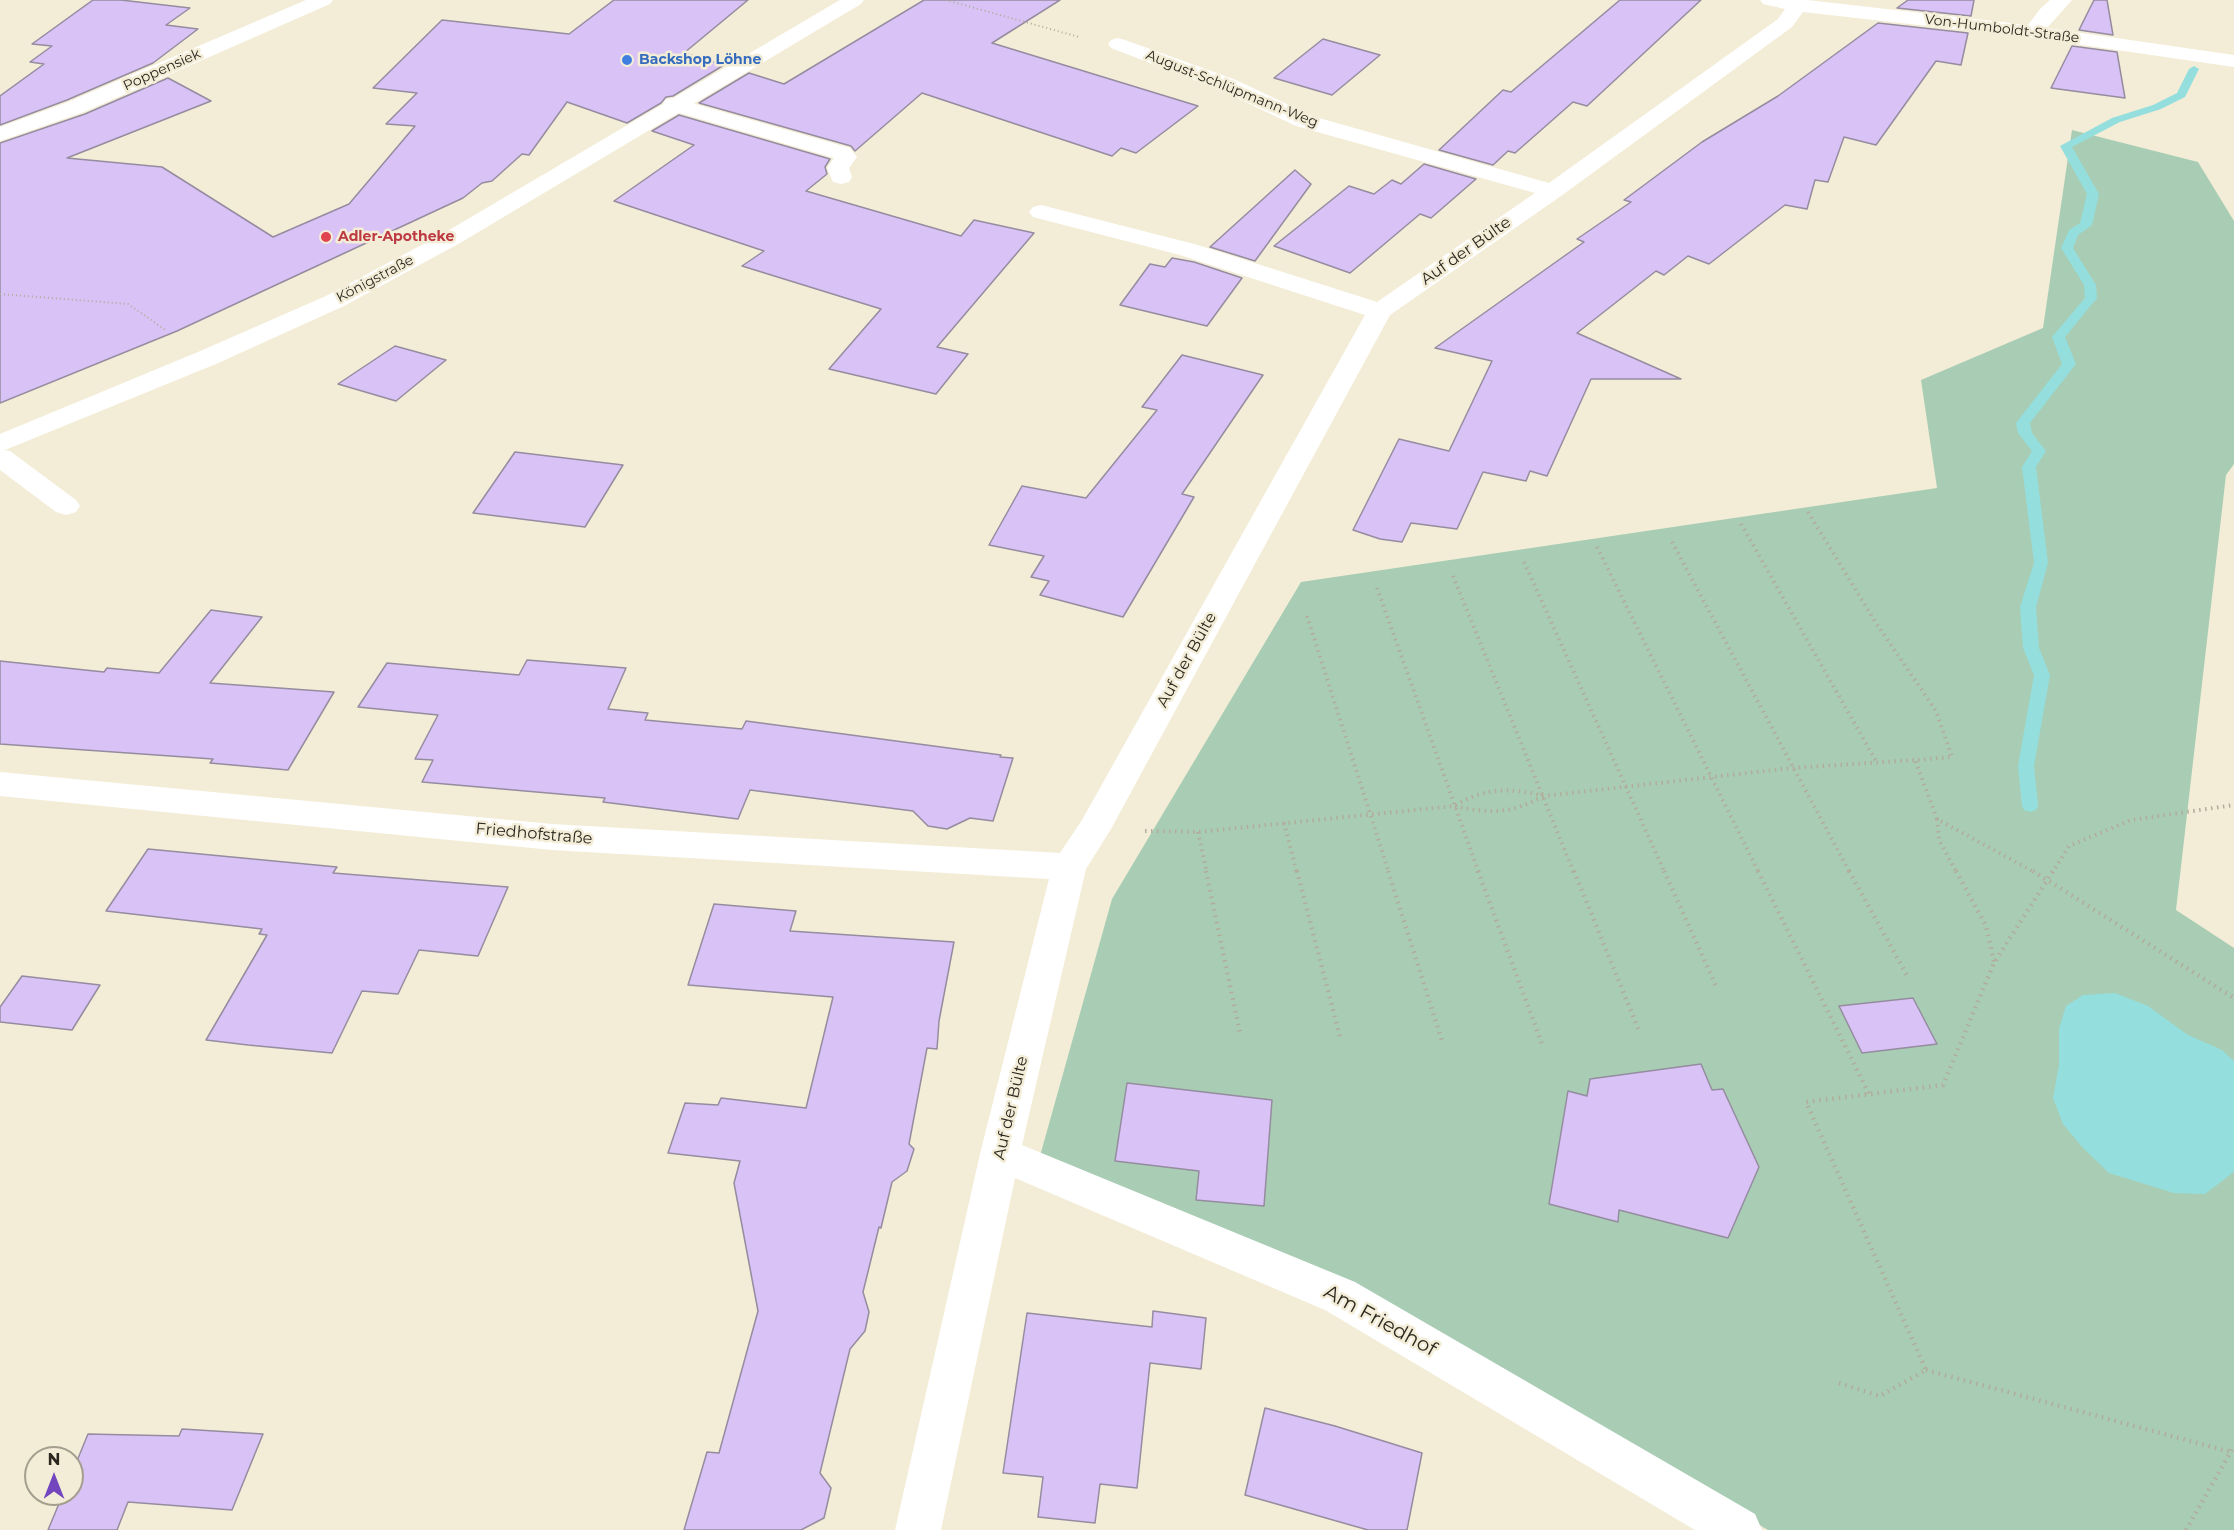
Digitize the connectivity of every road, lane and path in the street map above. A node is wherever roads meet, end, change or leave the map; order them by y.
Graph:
1 (323, 0) edge
2 (854, 0) edge
3 (946, 0) edge
4 (2062, 0) edge
5 (1784, 3) edge
6 (2034, 32) junction
7 (1118, 44) joint
8 (2234, 61) edge
9 (674, 105) junction
10 (0, 134) edge
11 (841, 177) dead end
12 (1553, 191) junction
13 (1041, 212) dead end
14 (0, 294) edge
15 (1380, 310) junction
16 (207, 358) junction
17 (0, 444) edge
18 (0, 457) edge
19 (66, 506) dead end
20 (1808, 512) dead end
21 (1741, 524) dead end
22 (1672, 542) dead end
23 (1597, 547) dead end
24 (1524, 562) dead end
25 (1453, 576) dead end
26 (1377, 588) dead end
27 (1307, 616) dead end
28 (1915, 760) junction
29 (1876, 761) junction
30 (1792, 768) junction
31 (1711, 777) junction
32 (0, 784) edge
33 (1624, 787) junction
34 (1543, 796) junction
35 (2234, 805) edge
36 (1454, 806) junction
37 (1370, 815) junction
38 (1937, 819) junction
39 (1284, 823) junction
40 (1094, 829) junction
41 (1198, 832) junction
42 (1069, 867) junction
43 (2047, 879) junction
44 (1994, 963) junction
45 (1910, 979) dead end
46 (1717, 988) dead end
47 (2234, 998) edge
48 (1240, 1033) dead end
49 (1640, 1033) dead end
50 (1340, 1037) dead end
51 (1443, 1044) dead end
52 (1542, 1044) dead end
53 (1869, 1094) junction
54 (1000, 1154) junction
55 (1926, 1370) junction
56 (1839, 1383) dead end
57 (2233, 1449) edge
58 (918, 1530) edge
59 (1739, 1530) edge
60 (2186, 1530) edge

1 - 10 street, Poppensiek
2 - 9 street, Königstraße
3 - 7 path
4 - 6 street
5 - 6 street, Von-Humboldt-Straße
5 - 12 street, Auf der Bülte
6 - 8 street, Von-Humboldt-Straße
7 - 12 street, August-Schlüpmann-Weg
9 - 11 street
9 - 16 street, Königstraße
12 - 15 street, Auf der Bülte
13 - 15 street
14 - 16 path
15 - 40 street, Auf der Bülte
16 - 17 street, Königstraße
18 - 19 street
20 - 28 path
21 - 29 path
22 - 30 path
23 - 31 path
24 - 33 path
25 - 34 path
26 - 36 path
27 - 37 path
28 - 29 path
28 - 38 path
29 - 30 path
30 - 31 path
30 - 45 path
31 - 33 path
31 - 53 path
32 - 42 street, Friedhofstraße
33 - 34 path
33 - 46 path
34 - 36 path
34 - 36 path
34 - 49 path
35 - 43 path
36 - 37 path
36 - 52 path
37 - 39 path
37 - 51 path
38 - 43 path
38 - 44 path
39 - 41 path
39 - 50 path
40 - 41 path
40 - 42 street, Auf der Bülte
41 - 48 path
42 - 54 street, Auf der Bülte
43 - 44 path
43 - 47 path
44 - 53 path
53 - 55 path
54 - 58 street, Auf der Bülte
54 - 59 street, Am Friedhof
55 - 56 path
55 - 57 path
57 - 60 path

